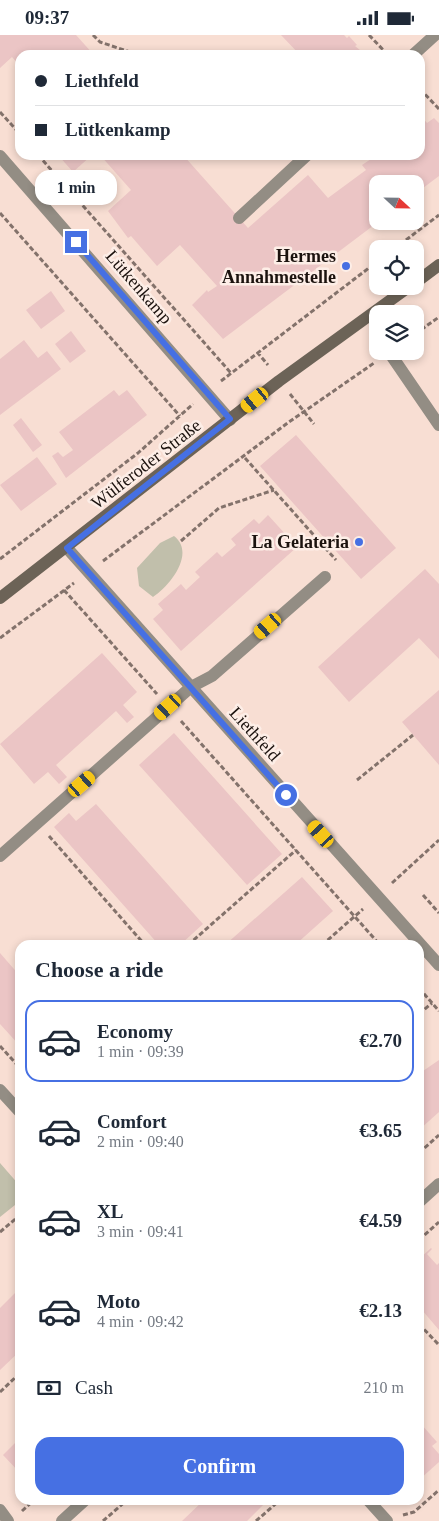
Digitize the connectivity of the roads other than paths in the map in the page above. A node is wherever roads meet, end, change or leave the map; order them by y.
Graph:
1 (435, 35) edge
2 (418, 50) edge
3 (0, 156) edge
4 (302, 160) edge
5 (239, 218) dead end
6 (439, 265) edge
7 (424, 276) edge
8 (398, 295) edge
9 (394, 360) edge
10 (230, 419) junction
11 (439, 425) edge
12 (67, 548) junction
13 (325, 577) dead end
14 (0, 598) edge
15 (191, 687) junction
16 (0, 856) edge
17 (417, 940) edge
18 (424, 948) edge
19 (439, 965) edge
20 (0, 1090) edge
21 (15, 1106) edge
22 (439, 1184) edge
23 (424, 1198) edge
24 (80, 1505) edge
25 (373, 1505) edge
26 (0, 1510) edge
27 (8, 1521) edge
28 (62, 1521) edge
29 (387, 1521) edge

1 - 2 street
3 - 10 street, Lütkenkamp
4 - 5 street
6 - 7 main road
8 - 10 main road, Wülferoder Straße
9 - 11 street
10 - 12 main road, Wülferoder Straße
12 - 14 main road, Wülferoder Straße
12 - 15 street, Liethfeld
13 - 15 street
15 - 16 street
15 - 17 street, Liethfeld
18 - 19 street, Liethfeld
20 - 21 street
22 - 23 street
24 - 28 street
25 - 29 street
26 - 27 street

